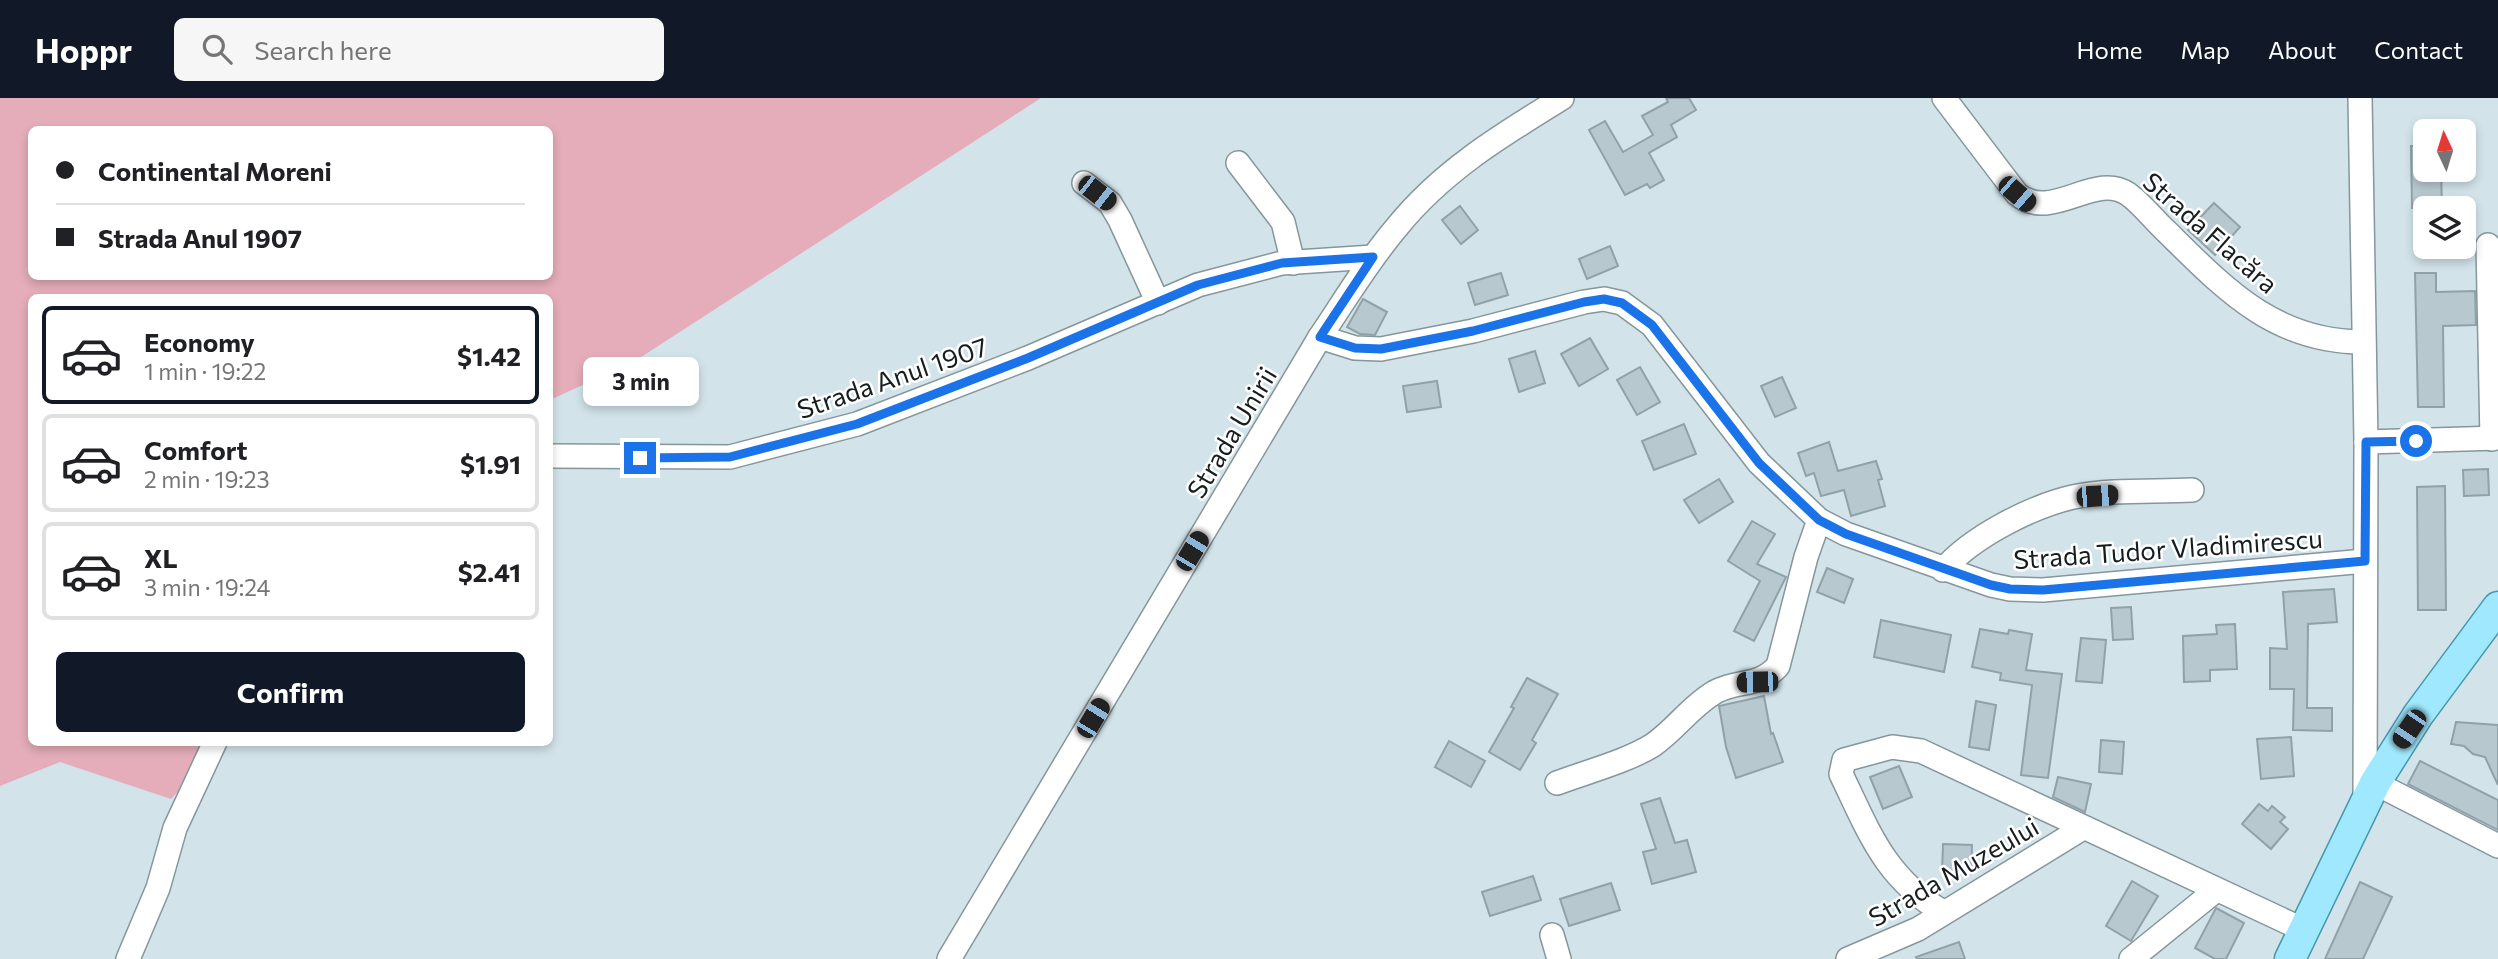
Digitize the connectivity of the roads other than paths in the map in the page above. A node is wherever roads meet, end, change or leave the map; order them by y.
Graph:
1 (1562, 98) edge
2 (1944, 98) edge
3 (2360, 98) edge
4 (1238, 163) dead end
5 (1084, 183) dead end
6 (2488, 245) dead end
7 (1373, 257) junction
8 (1293, 263) junction
9 (1157, 303) junction
10 (1320, 337) junction
11 (2363, 342) junction
12 (2495, 439) edge
13 (2366, 442) junction
14 (553, 456) edge
15 (2192, 490) dead end
16 (1819, 520) junction
17 (2365, 561) junction
18 (1943, 569) junction
19 (2497, 610) edge
20 (213, 746) edge
21 (1557, 783) dead end
22 (2370, 793) junction
23 (2083, 828) junction
24 (2498, 846) edge
25 (2215, 891) junction
26 (1943, 912) junction
27 (2304, 930) junction
28 (1552, 935) dead end
29 (128, 959) edge
30 (949, 959) edge
31 (1559, 959) edge
32 (1848, 959) edge
33 (2131, 959) edge
34 (2290, 959) edge

1 - 7 street, Strada Unirii
2 - 11 street, Strada Flacăra
3 - 11 street
4 - 8 street
5 - 9 street
6 - 12 street
7 - 8 street, Strada Anul 1907
7 - 10 street, Strada Unirii
8 - 9 street, Strada Anul 1907
9 - 14 street, Strada Anul 1907
10 - 16 street, Strada Tudor Vladimirescu
10 - 30 street, Strada Unirii
11 - 13 street
12 - 13 street
13 - 17 street
15 - 18 street
16 - 18 street, Strada Tudor Vladimirescu
16 - 21 street
17 - 18 street, Strada Tudor Vladimirescu
17 - 22 street
19 - 22 main road
20 - 29 street
22 - 24 street
22 - 27 main road
23 - 25 street, Strada Muzeului
23 - 26 street, Strada Muzeului
23 - 26 street, Strada Muzeului
25 - 27 street, Strada Muzeului
25 - 33 street
26 - 32 street, Strada Muzeului
27 - 34 main road
28 - 31 street

